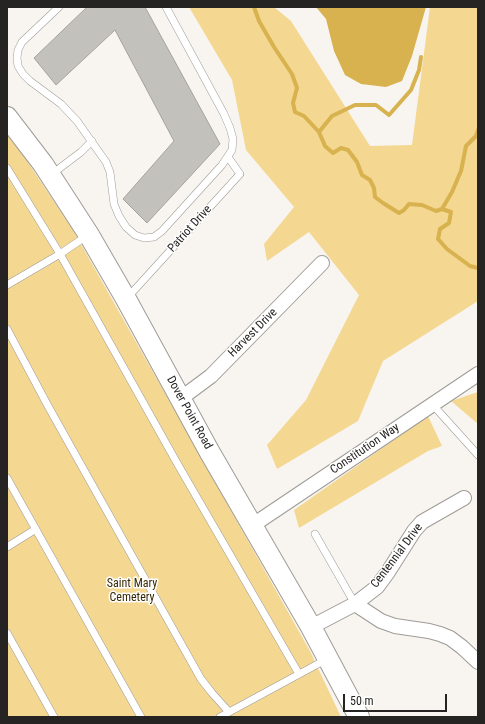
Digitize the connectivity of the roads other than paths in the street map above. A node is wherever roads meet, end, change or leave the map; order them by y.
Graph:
1 (59, 7) edge
2 (166, 7) edge
3 (7, 117) edge
4 (92, 141) junction
5 (228, 157) junction
6 (7, 168) edge
7 (50, 175) junction
8 (89, 234) junction
9 (60, 254) junction
10 (322, 263) dead end
11 (7, 285) edge
12 (126, 299) junction
13 (7, 329) edge
14 (478, 374) edge
15 (180, 399) junction
16 (432, 404) junction
17 (478, 455) edge
18 (7, 478) edge
19 (464, 498) dead end
20 (253, 525) junction
21 (36, 529) junction
22 (315, 534) dead end
23 (7, 546) edge
24 (355, 604) junction
25 (311, 627) junction
26 (7, 633) edge
27 (328, 659) junction
28 (478, 662) edge
29 (299, 674) junction
30 (229, 712) junction
31 (54, 717) edge
32 (141, 717) edge
33 (220, 717) edge
34 (360, 717) edge

1 - 4 lane
2 - 5 lane
3 - 7 main road, Dover Point Road
4 - 5 lane
4 - 7 lane
5 - 12 lane, Patriot Drive
6 - 9 lane
7 - 8 main road, Dover Point Road
8 - 9 lane
8 - 12 main road, Dover Point Road
9 - 11 lane
9 - 29 lane
10 - 15 street, Harvest Drive
12 - 15 main road, Dover Point Road
13 - 30 lane
14 - 16 street, Constitution Way
15 - 20 main road, Dover Point Road
16 - 17 lane
16 - 20 street, Constitution Way
18 - 21 lane
19 - 24 street, Centennial Drive
20 - 25 main road, Dover Point Road
21 - 23 lane
21 - 32 lane
22 - 24 lane
24 - 25 street, Centennial Drive
24 - 28 street
25 - 27 main road, Dover Point Road
26 - 31 lane
27 - 29 lane
27 - 34 main road, Dover Point Road
29 - 30 lane
30 - 33 lane

